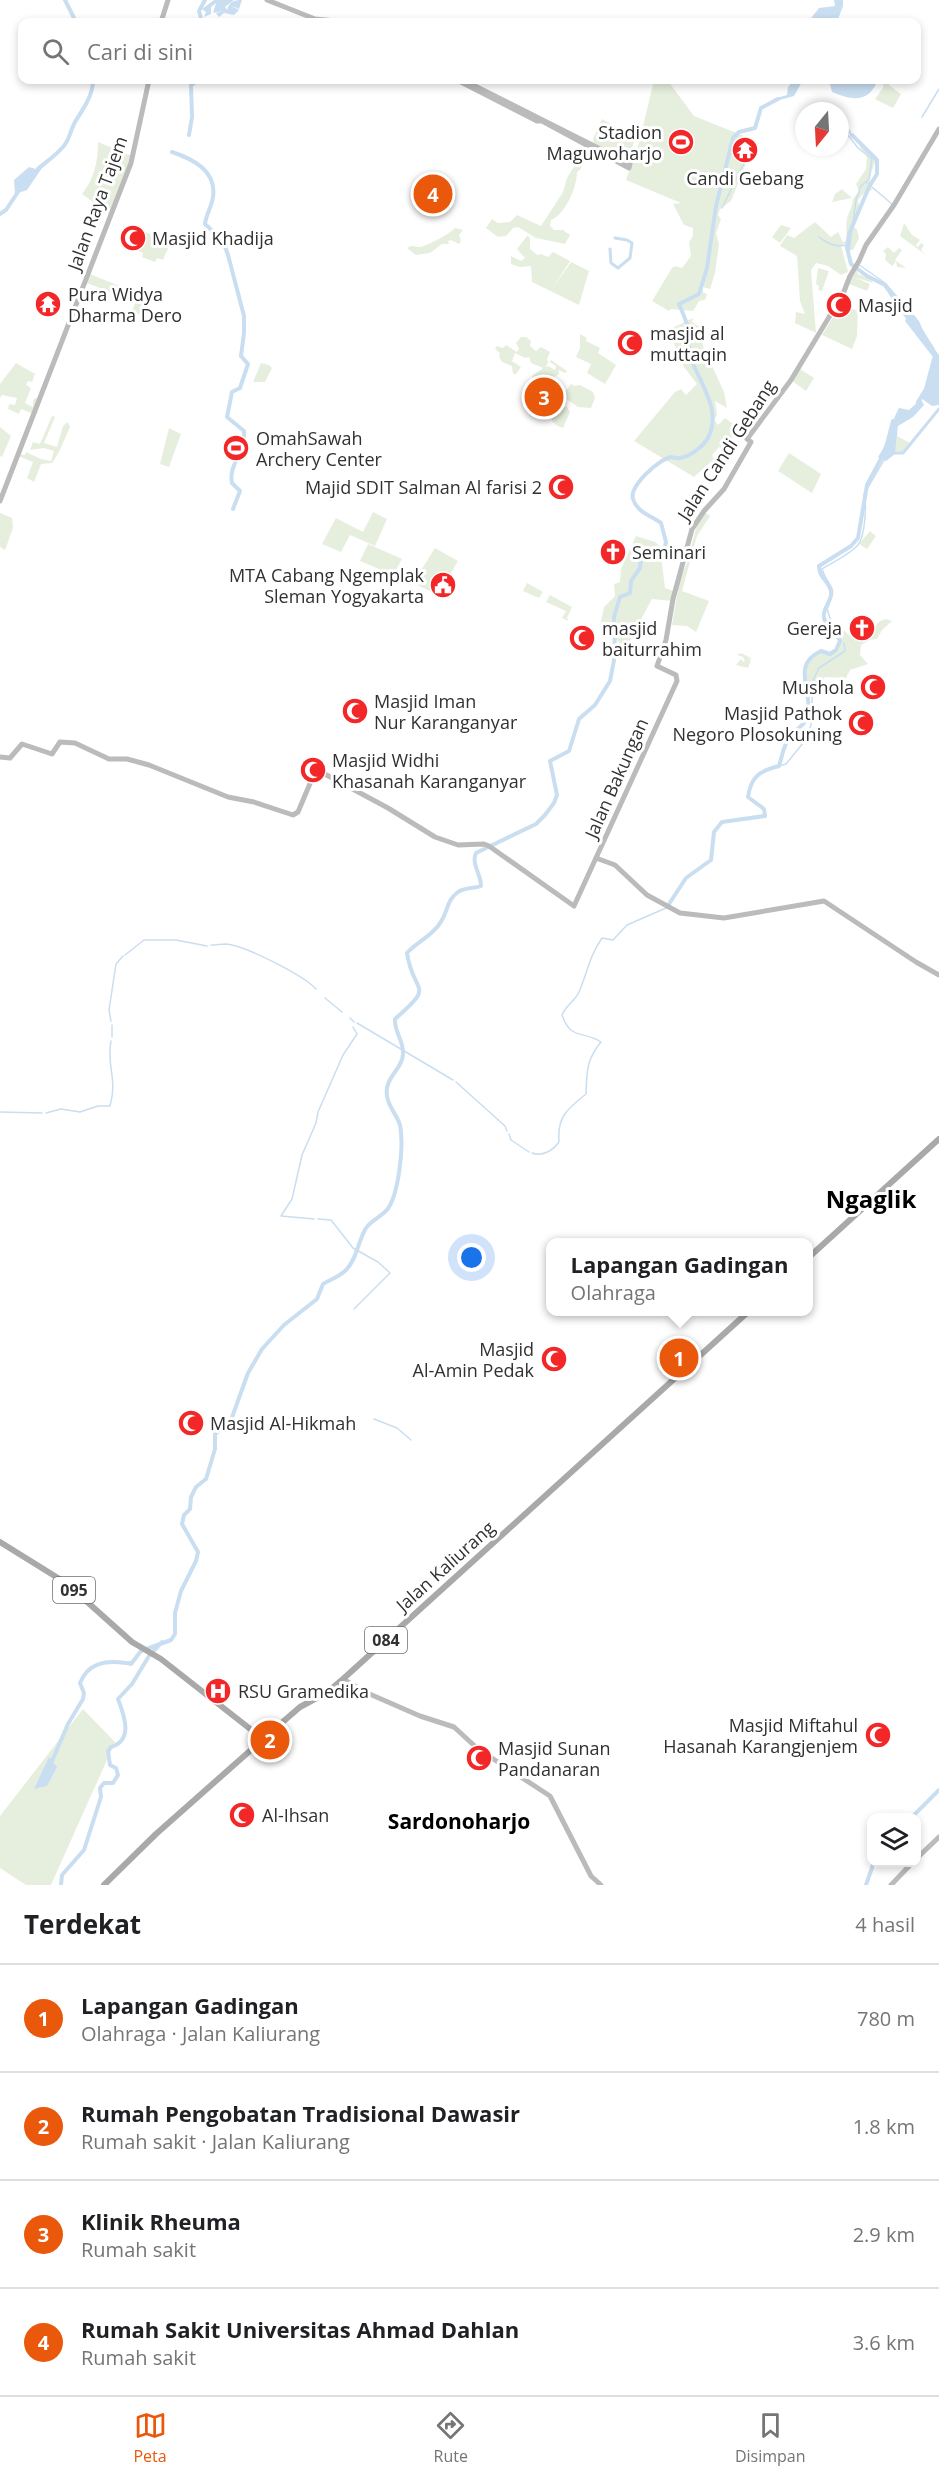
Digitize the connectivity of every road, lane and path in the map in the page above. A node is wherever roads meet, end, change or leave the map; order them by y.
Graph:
1 (168, 0) edge
2 (260, 0) edge
3 (267, 0) edge
4 (162, 18) edge
5 (312, 18) edge
6 (312, 18) edge
7 (148, 84) edge
8 (465, 84) edge
9 (471, 84) edge
10 (536, 118) junction
11 (939, 129) edge
12 (629, 166) dead end
13 (0, 501) edge
14 (657, 666) joint
15 (0, 757) edge
16 (596, 858) junction
17 (939, 975) edge
18 (939, 1139) edge
19 (813, 1253) edge
20 (743, 1316) edge
21 (0, 1542) edge
22 (343, 1679) junction
23 (263, 1739) junction
24 (939, 1837) edge
25 (921, 1854) edge
26 (909, 1867) edge
27 (104, 1885) edge
28 (601, 1885) edge
29 (891, 1885) edge

1 - 4 main road
2 - 5 main road
3 - 6 main road
7 - 13 main road, Jalan Raya Tajem
8 - 10 main road
9 - 10 main road
10 - 12 main road
11 - 14 main road, Jalan Candi Gebang
14 - 16 main road, Jalan Bakungan
15 - 16 main road
16 - 17 main road, Jalan Bakungan
18 - 19 main road
20 - 22 main road, Jalan Kaliurang / 084
21 - 23 main road, 095
22 - 23 main road, Jalan Kaliurang / 084
22 - 28 main road
23 - 27 main road, Jalan Kaliurang / 084
24 - 25 main road
26 - 29 main road

